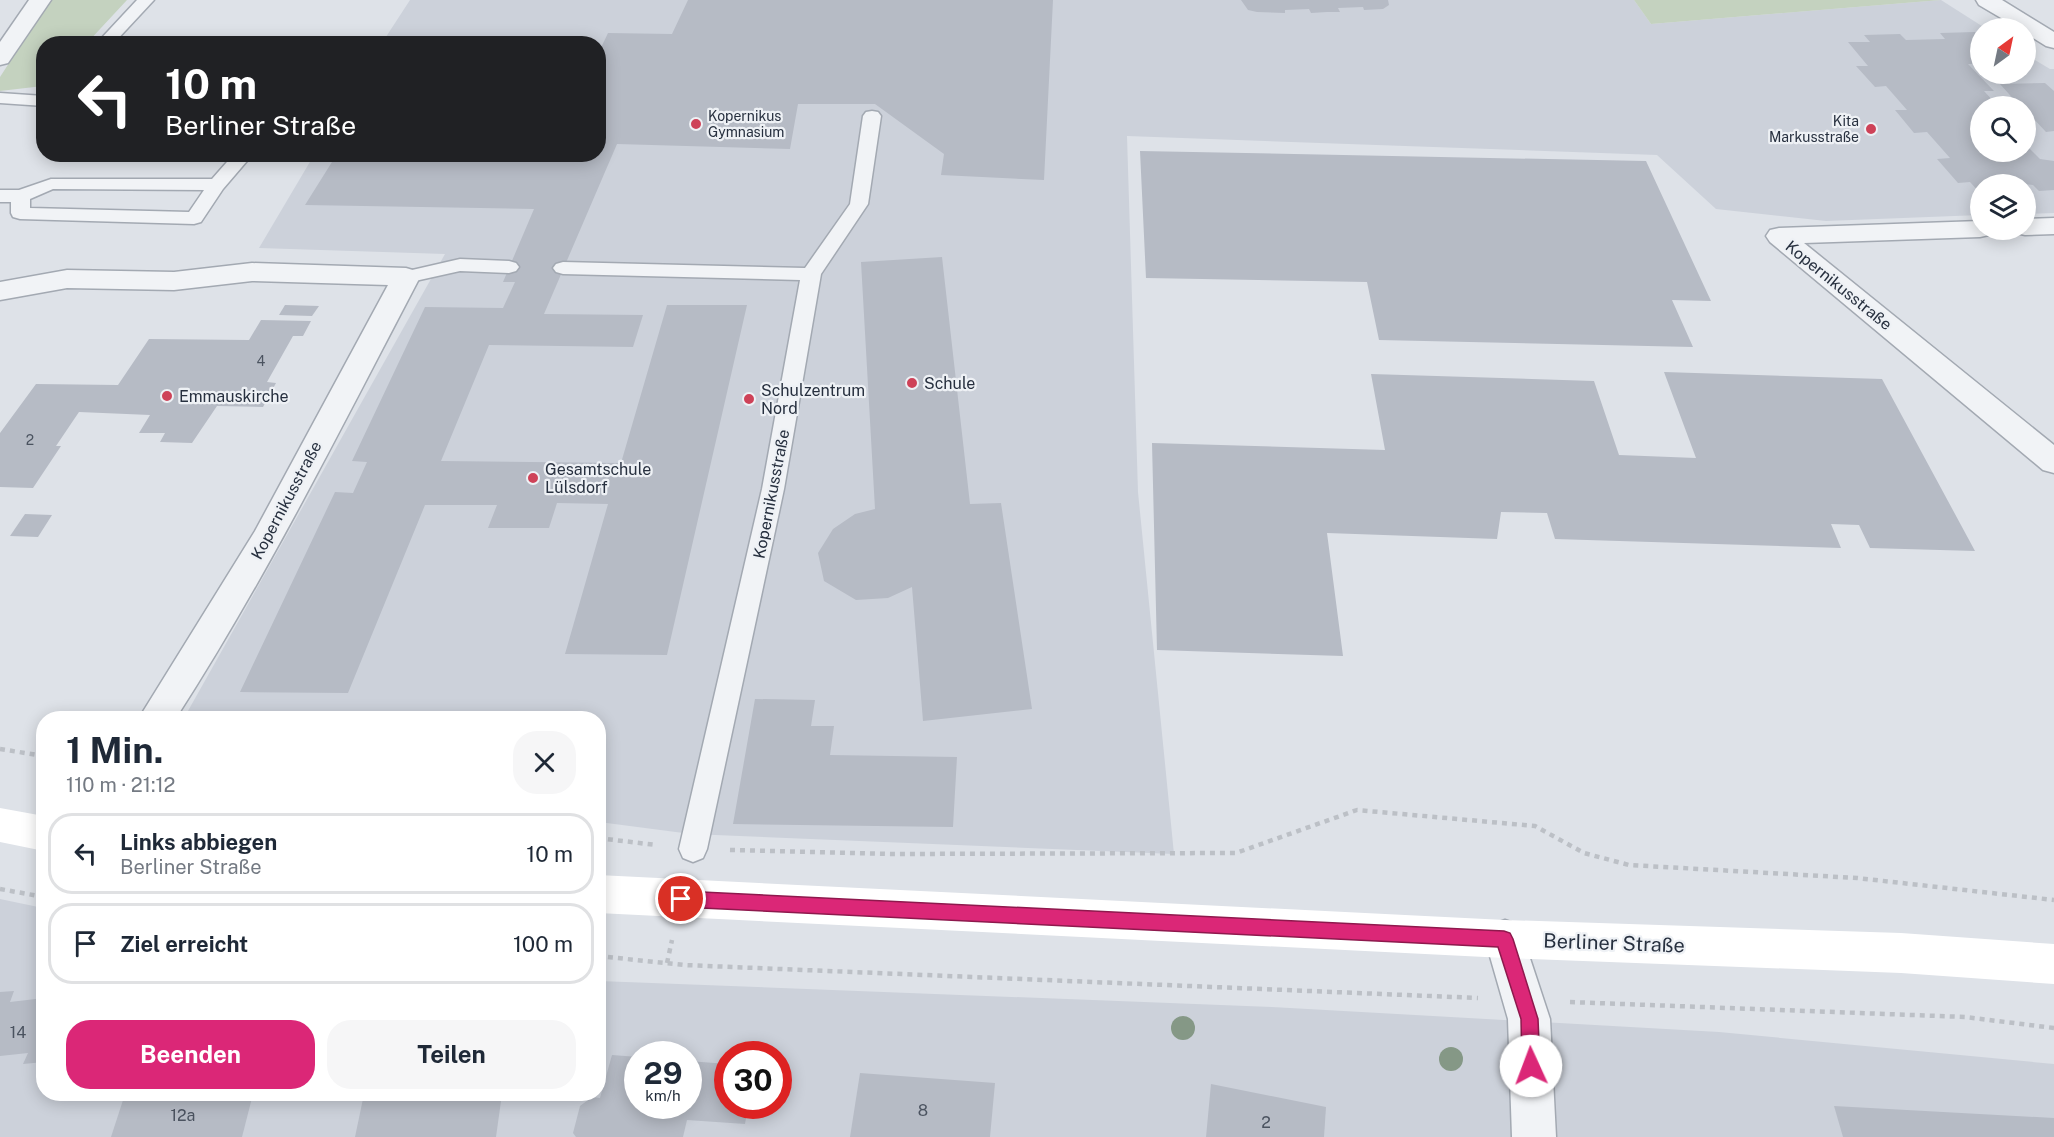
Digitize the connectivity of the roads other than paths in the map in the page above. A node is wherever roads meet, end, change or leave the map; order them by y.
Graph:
1 (40, 0) edge
2 (146, 0) edge
3 (1987, 0) edge
4 (112, 36) edge
5 (2054, 41) edge
6 (0, 58) edge
7 (0, 98) edge
8 (36, 100) edge
9 (872, 116) dead end
10 (237, 162) edge
11 (217, 185) junction
12 (0, 196) edge
13 (21, 196) junction
14 (2054, 226) edge
15 (2036, 227) edge
16 (1970, 229) edge
17 (509, 267) dead end
18 (563, 268) dead end
19 (811, 274) junction
20 (406, 277) junction
21 (0, 291) edge
22 (2054, 462) edge
23 (162, 711) edge
24 (0, 825) edge
25 (36, 832) edge
26 (693, 849) road end
27 (606, 894) edge
28 (1504, 939) junction
29 (2054, 964) edge
30 (1534, 1137) edge

1 - 6 street
2 - 4 lane
3 - 5 street
7 - 8 lane
9 - 19 lane
10 - 11 lane
11 - 13 lane
11 - 13 lane
12 - 13 lane
14 - 15 street
16 - 22 street, Kopernikusstraße
17 - 20 lane
18 - 19 lane
19 - 26 lane, Kopernikusstraße
20 - 21 street
20 - 23 street, Kopernikusstraße
24 - 25 street
27 - 28 street, Berliner Straße
28 - 29 street, Berliner Straße
28 - 30 street

